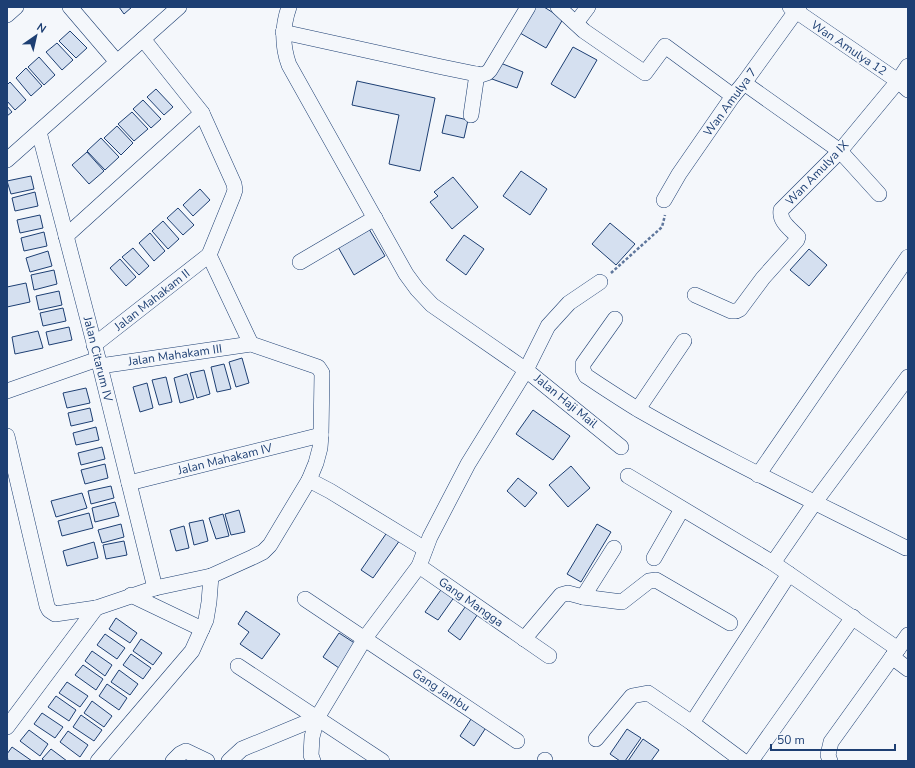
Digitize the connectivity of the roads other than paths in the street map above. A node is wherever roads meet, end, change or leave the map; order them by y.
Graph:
1 (16, 7) edge
2 (70, 7) edge
3 (179, 7) edge
4 (289, 7) edge
5 (528, 7) edge
6 (558, 7) edge
7 (588, 7) edge
8 (795, 8) edge
9 (7, 15) edge
10 (576, 23) junction
11 (283, 32) junction
12 (143, 39) junction
13 (118, 62) junction
14 (908, 66) edge
15 (477, 74) junction
16 (744, 84) junction
17 (903, 86) edge
18 (733, 96) junction
19 (202, 113) junction
20 (471, 115) dead end
21 (39, 132) junction
22 (840, 151) junction
23 (7, 160) edge
24 (879, 194) dead end
25 (664, 200) road end
26 (375, 218) junction
27 (66, 236) junction
28 (209, 255) junction
29 (908, 257) edge
30 (300, 262) dead end
31 (600, 282) road end
32 (695, 295) dead end
33 (615, 318) dead end
34 (684, 341) dead end
35 (251, 344) junction
36 (97, 357) junction
37 (526, 370) junction
38 (908, 377) edge
39 (7, 391) edge
40 (638, 409) junction
41 (321, 435) junction
42 (7, 436) edge
43 (621, 446) dead end
44 (758, 475) junction
45 (628, 476) dead end
46 (309, 480) junction
47 (129, 483) junction
48 (815, 502) junction
49 (682, 508) junction
50 (614, 548) dead end
51 (906, 548) dead end
52 (425, 549) junction
53 (654, 558) dead end
54 (772, 563) junction
55 (419, 566) junction
56 (789, 574) junction
57 (211, 576) junction
58 (155, 588) junction
59 (131, 595) junction
60 (583, 597) junction
61 (305, 599) dead end
62 (96, 608) junction
63 (853, 617) junction
64 (730, 623) dead end
65 (202, 629) junction
66 (908, 635) edge
67 (365, 638) junction
68 (524, 639) junction
69 (888, 645) junction
70 (549, 656) dead end
71 (238, 666) dead end
72 (908, 669) edge
73 (317, 718) junction
74 (692, 723) junction
75 (7, 726) edge
76 (596, 739) dead end
77 (517, 741) dead end
78 (98, 761) edge
79 (173, 761) edge
80 (208, 761) edge
81 (229, 761) edge
82 (313, 761) edge
83 (382, 761) edge
84 (743, 761) edge
85 (751, 761) edge
86 (830, 761) edge

1 - 9 street
2 - 13 street
3 - 12 street
4 - 11 street
5 - 15 street
6 - 10 street
7 - 10 street
8 - 16 street, Wan Amulya 7
8 - 17 street, Wan Amulya 12
10 - 18 street
11 - 15 street
11 - 26 street
12 - 13 street
12 - 19 street
13 - 21 street
14 - 17 street, Wan Amulya IX
15 - 20 street
16 - 18 street, Wan Amulya 7
16 - 22 street
17 - 22 street, Wan Amulya IX
18 - 25 street, Wan Amulya 7
19 - 27 street
19 - 28 street
21 - 23 street
21 - 27 street, Jalan Citarum IV
22 - 24 street
22 - 32 street, Wan Amulya IX
26 - 30 street
26 - 37 street
27 - 36 street, Jalan Citarum IV
28 - 35 street
28 - 36 street, Jalan Mahakam II
29 - 44 street
31 - 37 street, Jalan Haji Mail
33 - 40 street
34 - 40 street
35 - 36 street, Jalan Mahakam III
35 - 41 street
36 - 39 street
36 - 47 street, Jalan Citarum IV
37 - 43 street, Jalan Haji Mail
37 - 52 street
38 - 48 street
40 - 44 street
41 - 46 street
41 - 47 street, Jalan Mahakam IV
42 - 62 street
44 - 48 street
45 - 49 street
46 - 52 street
46 - 57 street
47 - 58 street, Jalan Citarum IV
48 - 51 street
48 - 54 street
49 - 53 street
49 - 54 street
50 - 60 street
52 - 55 street
54 - 56 street
55 - 67 street
55 - 68 street, Gang Mangga
56 - 63 street
56 - 74 street
57 - 58 street
57 - 65 street
58 - 59 street
59 - 62 street
59 - 65 street
60 - 64 street
60 - 68 street
61 - 67 street, Gang Jambu
62 - 75 street
63 - 69 street
63 - 85 street
65 - 78 street
66 - 69 street
67 - 73 street
67 - 77 street, Gang Jambu
68 - 70 street, Gang Mangga
69 - 72 street
69 - 86 street
71 - 73 street
73 - 81 street
73 - 82 street
73 - 83 street
74 - 76 street
74 - 84 street
79 - 80 street

